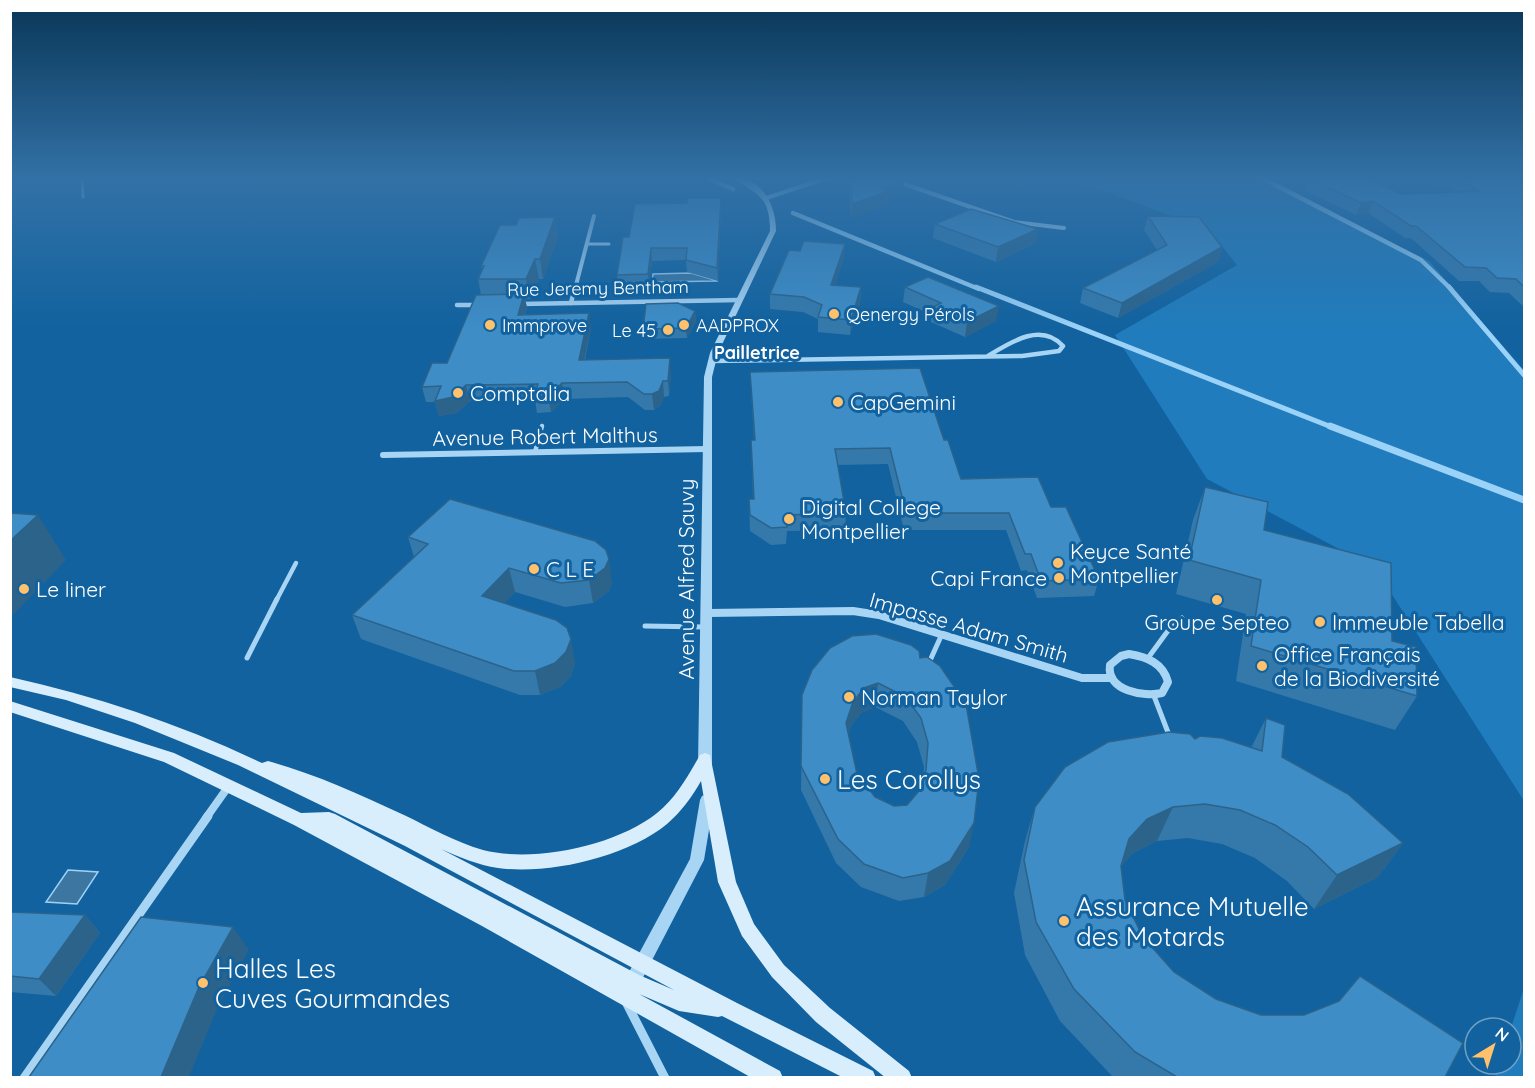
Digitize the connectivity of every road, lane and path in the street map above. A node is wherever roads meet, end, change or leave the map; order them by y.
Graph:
1 (591, 228) edge
2 (773, 228) edge
3 (587, 244) junction
4 (609, 244) dead end
5 (739, 300) junction
6 (571, 303) junction
7 (480, 304) edge
8 (514, 304) edge
9 (457, 305) dead end
10 (988, 356) junction
11 (711, 361) junction
12 (542, 426) dead end
13 (707, 449) junction
14 (535, 452) junction
15 (383, 455) dead end
16 (296, 563) dead end
17 (708, 613) junction
18 (1182, 618) dead end
19 (645, 626) dead end
20 (708, 627) junction
21 (942, 634) junction
22 (248, 658) dead end
23 (1148, 658) junction
24 (926, 670) edge
25 (1112, 678) junction
26 (10, 682) edge
27 (1154, 696) junction
28 (10, 706) edge
29 (1170, 738) edge
30 (705, 759) junction
31 (243, 761) junction
32 (228, 787) junction
33 (642, 964) junction
34 (628, 989) junction
35 (730, 1010) junction
36 (24, 1077) edge
37 (665, 1077) edge
38 (774, 1077) edge
39 (866, 1077) edge
40 (902, 1077) edge

1 - 3 street
2 - 5 street, Avenue Alfred Sauvy
3 - 4 lane
3 - 6 street
5 - 6 street, Rue Jeremy Bentham
5 - 11 street, Avenue Alfred Sauvy
6 - 8 street, Rue Jeremy Bentham
7 - 9 street, Rue Jeremy Bentham
10 - 10 street
10 - 11 street
11 - 13 street, Avenue Alfred Sauvy
12 - 14 lane
13 - 14 street, Avenue Robert Malthus
13 - 17 street, Avenue Alfred Sauvy
14 - 15 street, Avenue Robert Malthus
16 - 22 lane
17 - 20 street, Avenue Alfred Sauvy
17 - 21 street, Impasse Adam Smith
18 - 23 lane
19 - 20 lane
20 - 30 street, Avenue Alfred Sauvy
21 - 24 lane
21 - 25 street, Impasse Adam Smith
23 - 25 street
23 - 27 street
25 - 27 street
26 - 31 main road
27 - 29 lane
28 - 32 main road
30 - 31 main road
30 - 33 street, Avenue Alfred Sauvy
30 - 40 main road
31 - 33 main road
32 - 34 main road
32 - 36 street
33 - 34 street, Avenue Alfred Sauvy
33 - 35 main road
34 - 35 main road
34 - 37 street
34 - 38 main road
35 - 39 main road

